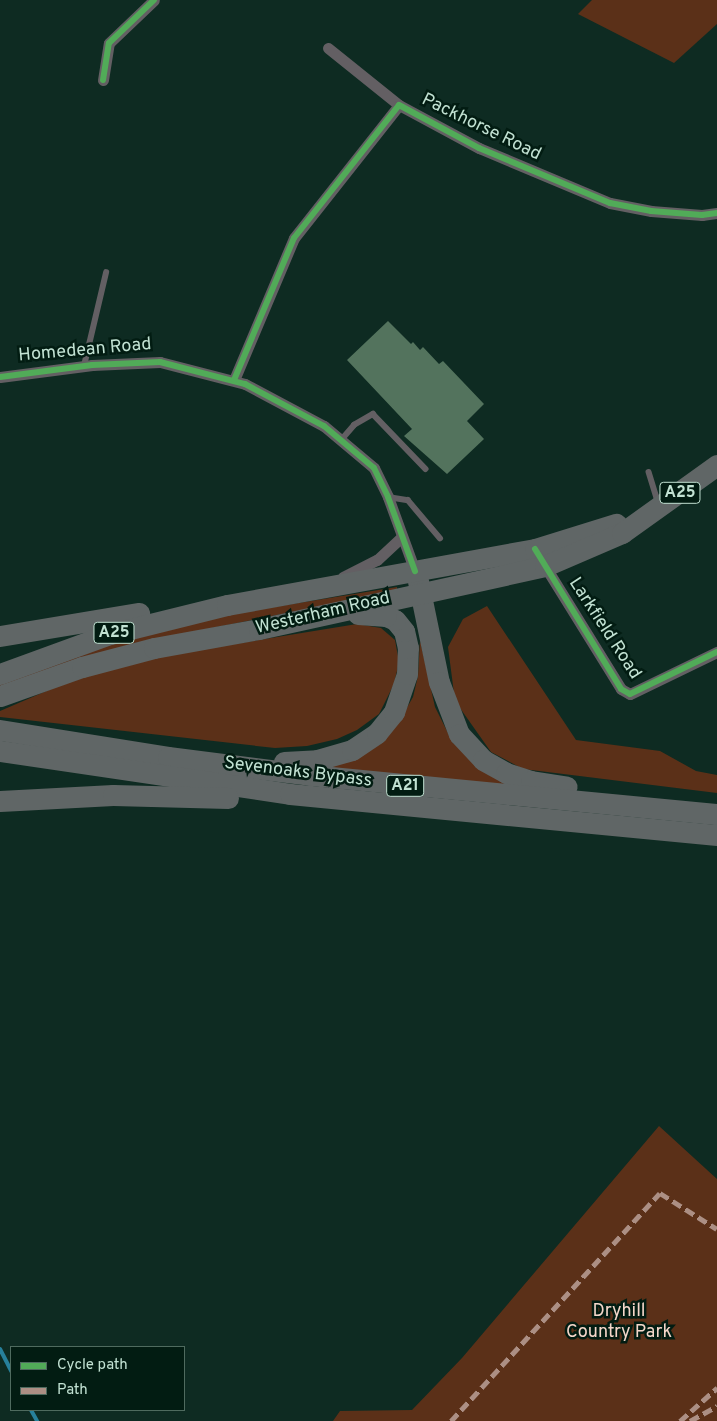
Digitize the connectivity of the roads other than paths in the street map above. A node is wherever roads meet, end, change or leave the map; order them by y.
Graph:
1 (154, 0) edge
2 (328, 48) dead end
3 (102, 80) dead end
4 (399, 105) junction
5 (717, 213) edge
6 (106, 273) dead end
7 (84, 366) junction
8 (0, 377) edge
9 (234, 380) junction
10 (342, 439) junction
11 (717, 465) edge
12 (426, 469) dead end
13 (648, 472) dead end
14 (388, 497) junction
15 (659, 506) junction
16 (401, 538) junction
17 (440, 538) dead end
18 (540, 557) junction
19 (415, 571) junction
20 (326, 585) junction
21 (423, 592) junction
22 (227, 605) junction
23 (322, 615) junction
24 (0, 636) edge
25 (717, 652) edge
26 (0, 674) edge
27 (0, 696) edge
28 (0, 730) edge
29 (119, 750) junction
30 (0, 751) edge
31 (0, 801) edge
32 (346, 801) junction
33 (692, 811) junction
34 (717, 814) edge
35 (717, 835) edge

1 - 3 street
2 - 4 street, Packhorse Road
4 - 5 street, Packhorse Road
4 - 9 street, Packhorse Road
6 - 7 lane
7 - 8 street, Homedean Road
7 - 9 street, Homedean Road
9 - 10 street, Homedean Road
10 - 12 lane
10 - 14 street
11 - 15 highway, Westerham Road / A25
13 - 15 lane
14 - 16 street
14 - 17 lane
15 - 18 highway, Westerham Road / A25
16 - 19 street
16 - 20 street
18 - 19 highway, Westerham Road / A25
18 - 21 highway, Westerham Road / A25
18 - 25 street, Larkfield Road
19 - 20 highway, Westerham Road / A25
19 - 21 highway
20 - 22 highway, Westerham Road / A25
21 - 23 highway, Westerham Road / A25
21 - 33 highway
22 - 24 highway
22 - 26 highway, Westerham Road / A25
23 - 27 highway, Westerham Road / A25
23 - 29 highway
28 - 29 highway, Sevenoaks Bypass / A21
29 - 33 highway, Sevenoaks Bypass / A21
30 - 32 highway, Sevenoaks Bypass / A21
31 - 32 highway
32 - 35 highway, Sevenoaks Bypass / A21
33 - 34 highway, Sevenoaks Bypass / A21

